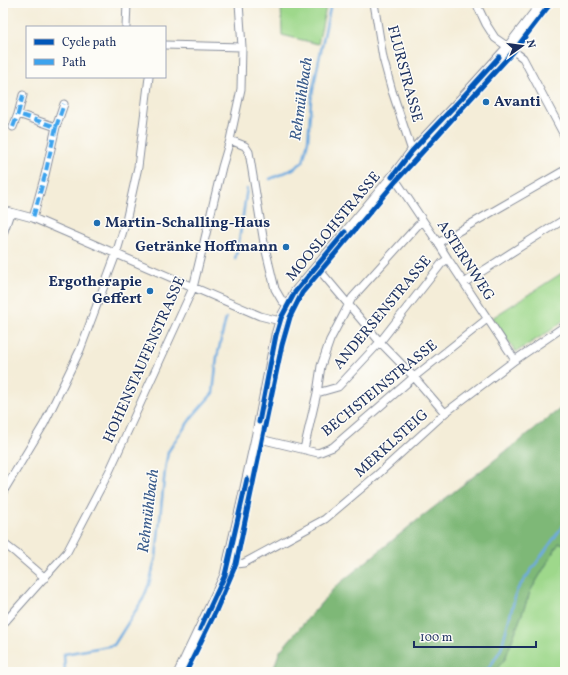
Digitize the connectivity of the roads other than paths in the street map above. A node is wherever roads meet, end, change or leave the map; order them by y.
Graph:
1 (127, 3) edge
2 (239, 3) edge
3 (374, 3) edge
4 (476, 3) edge
5 (542, 3) edge
6 (126, 26) edge
7 (166, 46) edge
8 (242, 47) junction
9 (508, 47) junction
10 (149, 78) edge
11 (23, 95) dead end
12 (64, 104) dead end
13 (18, 114) junction
14 (13, 127) dead end
15 (56, 127) junction
16 (565, 137) edge
17 (230, 140) junction
18 (412, 151) junction
19 (565, 170) edge
20 (393, 176) junction
21 (7, 211) edge
22 (33, 218) junction
23 (565, 219) edge
24 (423, 222) junction
25 (3, 234) edge
26 (438, 243) junction
27 (116, 254) junction
28 (448, 259) junction
29 (316, 266) junction
30 (464, 283) junction
31 (193, 288) junction
32 (288, 305) junction
33 (349, 305) junction
34 (487, 319) junction
35 (280, 321) junction
36 (565, 326) edge
37 (380, 342) junction
38 (515, 360) junction
39 (414, 377) junction
40 (317, 393) junction
41 (445, 413) junction
42 (256, 438) junction
43 (304, 449) junction
44 (3, 492) edge
45 (3, 543) edge
46 (227, 563) junction
47 (45, 578) junction
48 (3, 624) edge
49 (179, 672) edge

1 - 6 street
2 - 8 street, HOHENSTAUFENSTRASSE
3 - 18 street, FLURSTRASSE
4 - 9 street
5 - 9 street, MOOSLOHSTRASSE
7 - 8 street
8 - 17 street, HOHENSTAUFENSTRASSE
9 - 16 street
9 - 18 street, MOOSLOHSTRASSE
10 - 27 street
11 - 13 street
12 - 15 street
13 - 14 street
13 - 15 street
15 - 22 street
17 - 31 street, HOHENSTAUFENSTRASSE
17 - 32 street
18 - 20 street, MOOSLOHSTRASSE
19 - 26 street
20 - 24 street, ASTERNWEG
20 - 29 street, MOOSLOHSTRASSE
21 - 22 street
21 - 25 street
22 - 27 street
23 - 30 street
24 - 26 street, ASTERNWEG
24 - 33 street
26 - 28 street, ASTERNWEG
27 - 31 street
27 - 44 street
28 - 30 street, ASTERNWEG
28 - 37 street, ANDERSENSTRASSE
29 - 32 street, MOOSLOHSTRASSE
29 - 33 street
30 - 34 street, ASTERNWEG
31 - 35 street
31 - 47 street, HOHENSTAUFENSTRASSE
32 - 35 street, MOOSLOHSTRASSE
33 - 37 street
33 - 40 street
34 - 38 street, ASTERNWEG
34 - 39 street, BECHSTEINSTRASSE
35 - 42 street, MOOSLOHSTRASSE
36 - 38 street, MERKLSTEIG
37 - 39 street
37 - 40 street, ANDERSENSTRASSE
38 - 41 street, MERKLSTEIG
39 - 41 street
39 - 43 street, BECHSTEINSTRASSE
40 - 43 street
41 - 46 street, MERKLSTEIG
42 - 43 street, BECHSTEINSTRASSE
42 - 46 street, MOOSLOHSTRASSE
45 - 47 street
46 - 49 street, MOOSLOHSTRASSE
47 - 48 street, HOHENSTAUFENSTRASSE

